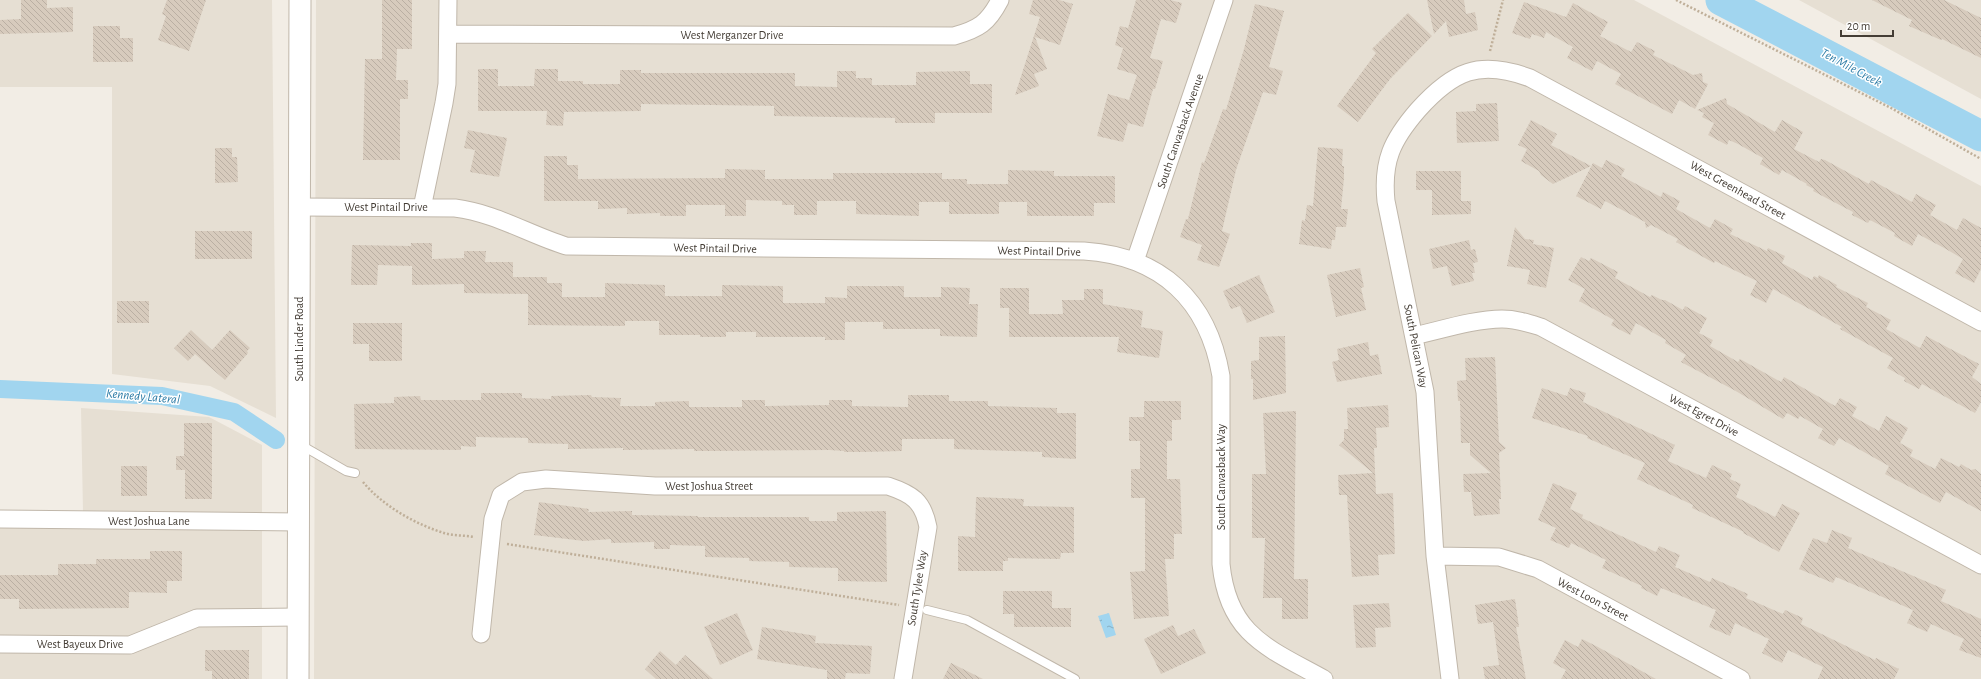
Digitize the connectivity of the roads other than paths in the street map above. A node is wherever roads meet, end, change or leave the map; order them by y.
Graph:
1 (300, 0) edge
2 (448, 0) edge
3 (1000, 0) edge
4 (1224, 0) edge
5 (448, 34) junction
6 (1491, 68) joint
7 (300, 207) junction
8 (422, 208) junction
9 (1135, 261) junction
10 (1981, 322) edge
11 (1414, 336) junction
12 (299, 443) junction
13 (355, 473) road end
14 (917, 500) joint
15 (0, 520) edge
16 (299, 522) junction
17 (1435, 556) junction
18 (1981, 566) edge
19 (927, 610) dead end
20 (298, 617) junction
21 (481, 634) dead end
22 (0, 644) edge
23 (298, 679) edge
24 (903, 679) edge
25 (1074, 679) edge
26 (1324, 679) edge
27 (1450, 679) edge
28 (1742, 679) edge

1 - 7 street, South Linder Road
2 - 5 street
3 - 5 street, West Merganzer Drive
4 - 9 street, South Canvasback Avenue
5 - 8 street
6 - 10 street, West Greenhead Street
6 - 11 street, South Pelican Way
7 - 8 street, West Pintail Drive
7 - 12 street, South Linder Road
8 - 9 street, West Pintail Drive
9 - 26 street, South Canvasback Way
11 - 17 street, South Pelican Way
11 - 18 street, West Egret Drive
12 - 13 lane
12 - 16 street, South Linder Road
14 - 21 street, West Joshua Street
14 - 24 street, South Tylee Way
15 - 16 street, West Joshua Lane
16 - 20 street, South Linder Road
17 - 27 street, South Pelican Way
17 - 28 street, West Loon Street
19 - 25 lane
20 - 22 street, West Bayeux Drive
20 - 23 street, South Linder Road

